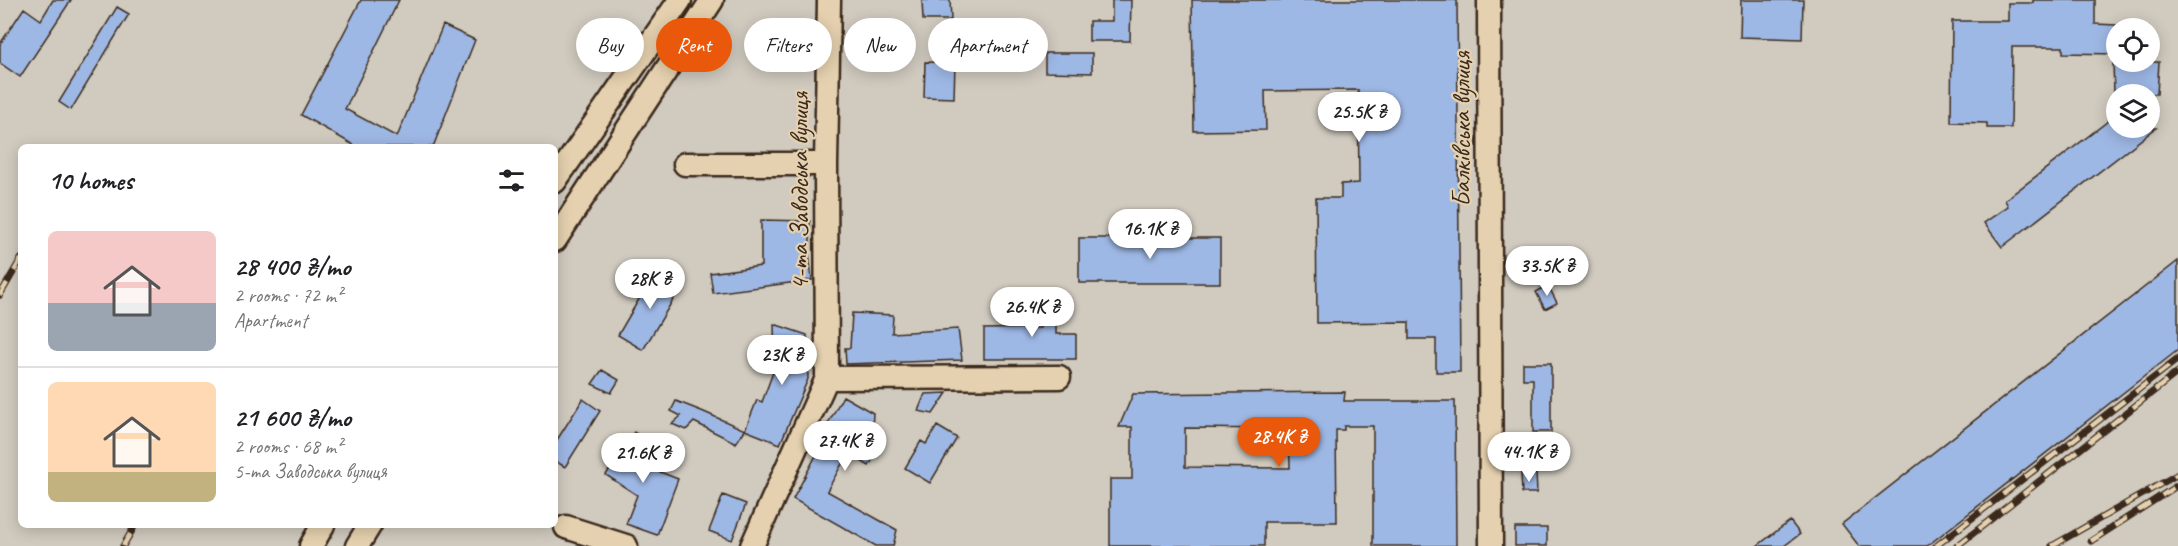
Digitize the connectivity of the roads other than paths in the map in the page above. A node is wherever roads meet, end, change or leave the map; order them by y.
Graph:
1 (680, 0) edge
2 (712, 0) edge
3 (829, 0) edge
4 (1489, 0) edge
5 (685, 164) dead end
6 (826, 164) junction
7 (558, 177) edge
8 (558, 235) edge
9 (1059, 377) dead end
10 (827, 378) junction
11 (566, 527) dead end
12 (321, 528) edge
13 (368, 528) edge
14 (383, 528) edge
15 (311, 546) edge
16 (357, 546) edge
17 (376, 546) edge
18 (626, 546) edge
19 (752, 546) edge
20 (1491, 546) edge

1 - 7 street
2 - 8 street
3 - 6 street, 4-та Заводська вулиця
4 - 20 street, Балківська вулиця
5 - 6 street
6 - 10 street, 4-та Заводська вулиця
9 - 10 street
10 - 19 street, 4-та Заводська вулиця
11 - 18 street
12 - 15 street
13 - 16 street
14 - 17 street

